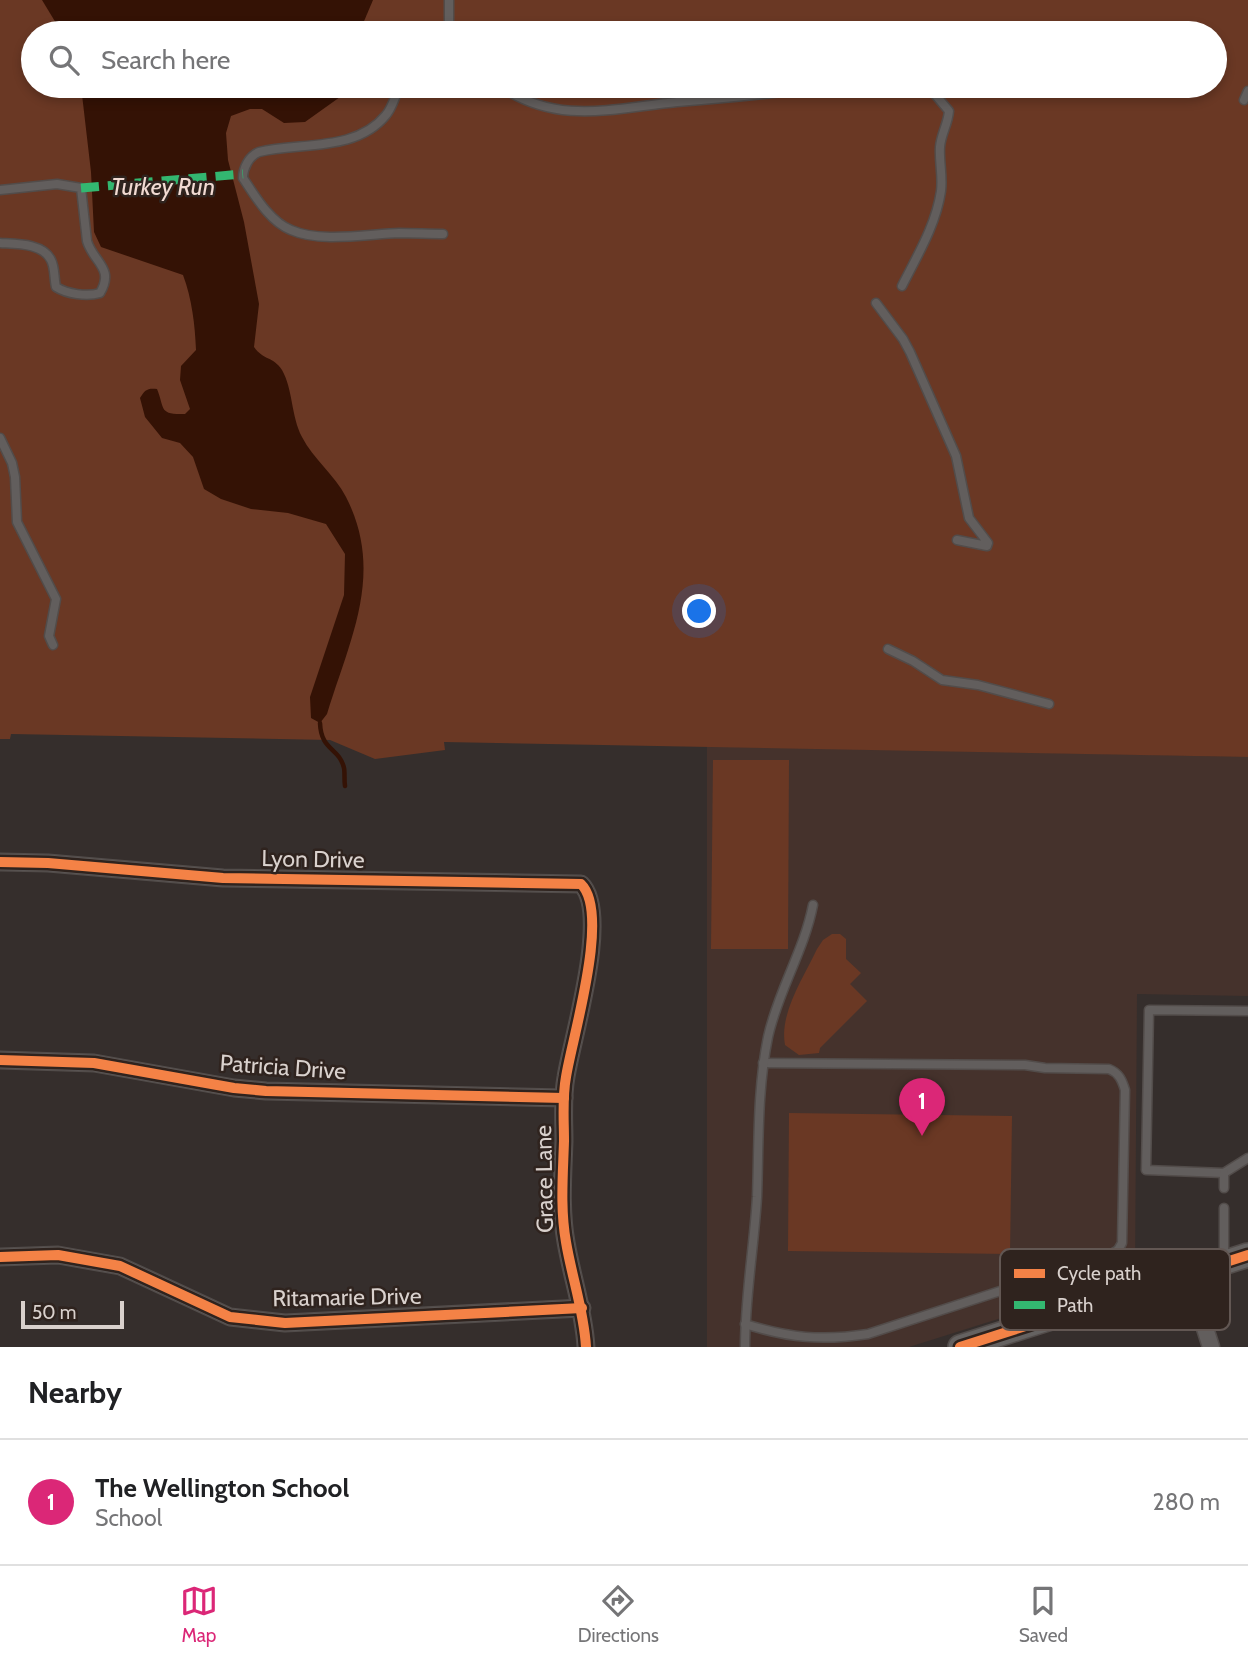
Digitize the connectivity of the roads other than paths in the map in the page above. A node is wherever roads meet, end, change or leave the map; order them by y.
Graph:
1 (449, 0) edge
2 (449, 21) edge
3 (1248, 91) edge
4 (395, 98) edge
5 (523, 98) edge
6 (723, 98) edge
7 (939, 98) edge
8 (1244, 100) dead end
9 (0, 190) edge
10 (443, 234) dead end
11 (0, 243) edge
12 (902, 286) dead end
13 (876, 303) dead end
14 (0, 438) edge
15 (957, 540) dead end
16 (52, 645) dead end
17 (888, 649) dead end
18 (1049, 705) dead end
19 (0, 862) edge
20 (813, 905) dead end
21 (591, 926) joint
22 (1248, 1011) edge
23 (0, 1060) edge
24 (763, 1063) junction
25 (564, 1098) junction
26 (1248, 1158) edge
27 (1224, 1173) junction
28 (1224, 1188) dead end
29 (1224, 1208) dead end
30 (1119, 1249) edge
31 (1224, 1249) edge
32 (1248, 1255) edge
33 (0, 1257) edge
34 (1230, 1260) edge
35 (1000, 1291) edge
36 (582, 1308) junction
37 (745, 1324) junction
38 (1014, 1330) edge
39 (1206, 1330) edge
40 (586, 1347) edge
41 (745, 1347) edge
42 (960, 1347) edge
43 (1211, 1347) edge

1 - 2 lane
3 - 8 lane
4 - 10 lane
5 - 6 lane
7 - 12 lane
9 - 11 lane
13 - 15 lane
14 - 16 lane
17 - 18 lane
19 - 21 street, Lyon Drive
20 - 24 lane
21 - 25 street, Grace Lane
22 - 27 lane
23 - 25 street, Patricia Drive
24 - 30 lane
24 - 37 lane
25 - 36 street, Grace Lane
26 - 27 lane
27 - 28 lane
29 - 31 lane
32 - 34 main road
33 - 36 street, Ritamarie Drive
35 - 37 lane
36 - 40 street, Grace Lane
37 - 41 lane
38 - 42 main road
39 - 43 street

